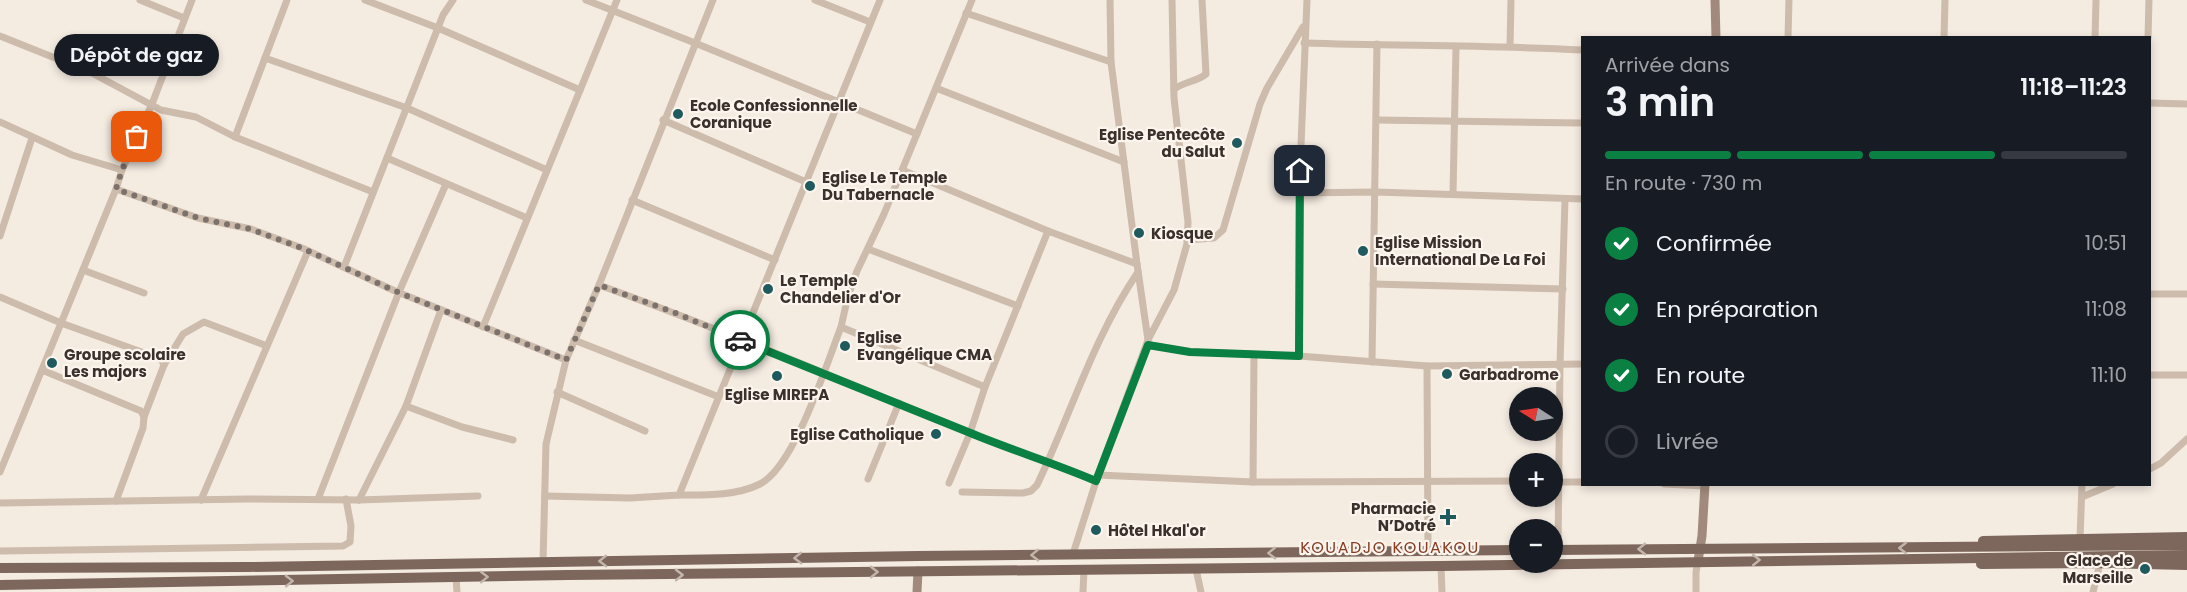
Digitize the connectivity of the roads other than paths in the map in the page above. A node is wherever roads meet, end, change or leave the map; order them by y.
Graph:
1 (140, 0) edge
2 (192, 0) edge
3 (287, 0) edge
4 (364, 0) edge
5 (453, 0) edge
6 (586, 0) edge
7 (616, 0) edge
8 (713, 0) edge
9 (815, 0) edge
10 (880, 0) edge
11 (972, 0) edge
12 (1110, 0) edge
13 (1172, 0) edge
14 (1202, 0) edge
15 (1306, 0) edge
16 (1510, 0) edge
17 (1715, 0) edge
18 (1789, 0) edge
19 (1945, 0) edge
20 (2096, 0) edge
21 (2149, 0) edge
22 (612, 11) junction
23 (966, 13) junction
24 (184, 18) junction
25 (870, 22) junction
26 (1305, 23) junction
27 (438, 28) junction
28 (0, 36) edge
29 (1716, 36) edge
30 (1788, 36) edge
31 (1944, 36) edge
32 (2095, 36) edge
33 (2148, 36) edge
34 (695, 43) junction
35 (1304, 43) junction
36 (1377, 44) junction
37 (1510, 46) junction
38 (1456, 47) junction
39 (1581, 50) edge
40 (265, 58) junction
41 (1111, 62) junction
42 (936, 88) junction
43 (1174, 89) junction
44 (580, 90) junction
45 (838, 103) junction
46 (152, 104) junction
47 (2151, 104) edge
48 (2187, 104) edge
49 (407, 108) junction
50 (663, 120) junction
51 (1377, 120) junction
52 (0, 122) edge
53 (1455, 122) junction
54 (1581, 123) edge
55 (917, 134) junction
56 (235, 137) junction
57 (32, 138) junction
58 (387, 158) junction
59 (1124, 162) junction
60 (122, 170) junction
61 (547, 170) junction
62 (902, 170) junction
63 (806, 182) junction
64 (446, 184) junction
65 (116, 189) junction
66 (373, 192) junction
67 (1376, 192) junction
68 (1299, 193) junction
69 (1453, 194) junction
70 (1565, 199) junction
71 (1581, 199) edge
72 (632, 200) junction
73 (527, 218) junction
74 (1048, 231) junction
75 (0, 236) edge
76 (1187, 240) junction
77 (868, 249) junction
78 (308, 251) junction
79 (775, 260) junction
80 (1137, 264) junction
81 (344, 267) junction
82 (83, 270) junction
83 (1138, 272) junction
84 (1373, 284) junction
85 (599, 285) junction
86 (1563, 289) junction
87 (399, 292) junction
88 (144, 293) dead end
89 (2151, 294) edge
90 (2187, 294) edge
91 (0, 297) edge
92 (1017, 306) junction
93 (441, 310) junction
94 (61, 323) junction
95 (483, 327) junction
96 (842, 327) junction
97 (574, 340) junction
98 (741, 340) junction
99 (1148, 342) junction
100 (267, 346) junction
101 (1254, 354) junction
102 (1299, 356) junction
103 (566, 360) junction
104 (1372, 362) junction
105 (164, 364) junction
106 (1560, 364) junction
107 (1581, 364) edge
108 (1428, 366) junction
109 (42, 370) junction
110 (823, 372) junction
111 (2151, 375) edge
112 (2187, 375) edge
113 (985, 387) junction
114 (557, 392) junction
115 (719, 398) junction
116 (899, 403) junction
117 (406, 406) junction
118 (144, 417) junction
119 (645, 430) dead end
120 (970, 433) junction
121 (2187, 439) edge
122 (513, 440) dead end
123 (1556, 453) edge
124 (1048, 461) junction
125 (2151, 468) edge
126 (0, 472) edge
127 (1097, 478) junction
128 (868, 479) dead end
129 (1426, 480) junction
130 (1509, 481) edge
131 (1253, 482) junction
132 (1563, 482) edge
133 (1581, 482) edge
134 (949, 483) dead end
135 (1705, 486) edge
136 (2082, 486) edge
137 (2108, 486) edge
138 (962, 492) dead end
139 (679, 495) junction
140 (478, 496) dead end
141 (545, 496) junction
142 (2082, 497) junction
143 (318, 499) junction
144 (346, 499) junction
145 (201, 500) junction
146 (359, 500) junction
147 (116, 501) junction
148 (0, 503) edge
149 (2187, 537) edge
150 (2080, 539) junction
151 (2187, 545) edge
152 (1700, 549) junction
153 (1509, 550) edge
154 (1563, 550) edge
155 (0, 551) edge
156 (1428, 551) junction
157 (1962, 553) junction
158 (1073, 554) junction
159 (2187, 555) edge
160 (1698, 561) junction
161 (543, 562) junction
162 (2100, 563) junction
163 (2187, 565) edge
164 (1441, 566) junction
165 (0, 568) edge
166 (1196, 569) junction
167 (1084, 570) junction
168 (918, 572) junction
169 (456, 577) junction
170 (0, 585) edge
171 (457, 592) edge
172 (917, 592) edge
173 (1083, 592) edge
174 (1201, 592) edge
175 (1442, 592) edge
176 (1696, 592) edge
177 (2092, 592) edge

1 - 24 street
2 - 24 street
3 - 40 street
4 - 27 street
5 - 27 street
6 - 22 street
7 - 22 street
8 - 34 street
9 - 25 street
10 - 25 street
11 - 23 street
12 - 41 street
13 - 43 street
14 - 43 street
15 - 26 street
16 - 37 street
17 - 29 street
18 - 30 street
19 - 31 street
20 - 32 street
21 - 33 street
22 - 34 street
22 - 44 street
23 - 41 street
23 - 42 street
24 - 46 street
25 - 45 street
26 - 35 street
26 - 76 street
27 - 44 street
27 - 49 street
28 - 46 street
34 - 45 street
34 - 50 street
35 - 36 street
35 - 68 street
36 - 38 street
36 - 51 street
37 - 38 street
37 - 39 street
38 - 53 street
40 - 49 street
40 - 56 street
41 - 59 street
42 - 55 street
42 - 59 street
43 - 76 street
44 - 61 street
45 - 55 street
45 - 63 street
46 - 56 street
46 - 60 street
47 - 48 street
49 - 58 street
49 - 61 street
50 - 63 street
50 - 72 street
51 - 53 street
51 - 67 street
52 - 57 street
53 - 54 street
53 - 69 street
55 - 62 street
56 - 66 street
57 - 60 street
57 - 75 street
58 - 64 street
58 - 66 street
59 - 80 street
60 - 65 street
61 - 73 street
62 - 74 street
62 - 77 street
63 - 79 street
64 - 73 street
64 - 87 street
65 - 78 street
65 - 82 street
66 - 81 street
67 - 68 street
67 - 69 street
67 - 84 street
68 - 102 street
69 - 70 street
70 - 71 street
70 - 86 street
72 - 79 street
72 - 85 street
73 - 95 street
74 - 80 street
74 - 92 street
76 - 99 street
77 - 92 street
77 - 96 street
78 - 81 street
78 - 100 street
79 - 98 street
80 - 83 street
81 - 87 street
82 - 88 street
82 - 94 street
83 - 99 street
83 - 124 street
84 - 86 street
84 - 104 street
85 - 97 street
85 - 98 street
86 - 106 street
87 - 93 street
87 - 143 street
89 - 90 street
91 - 94 street
92 - 113 street
93 - 95 street
93 - 117 street
94 - 105 street
94 - 109 street
95 - 103 street
96 - 110 street
96 - 113 street
97 - 103 street
97 - 115 street
98 - 110 street
98 - 115 street
99 - 101 street
99 - 127 street
100 - 105 street
100 - 145 street
101 - 102 street
101 - 131 street
102 - 104 street
103 - 114 street
104 - 108 street
105 - 118 street
106 - 107 street
106 - 108 street
106 - 123 street
108 - 129 street
109 - 118 street
109 - 126 street
110 - 116 street
110 - 139 street
111 - 112 street
113 - 120 street
114 - 119 street
114 - 141 street
115 - 139 street
116 - 120 street
116 - 128 street
117 - 122 street
117 - 146 street
118 - 147 street
120 - 124 street
120 - 134 street
121 - 125 street
124 - 127 street
124 - 138 street
127 - 131 street
127 - 158 street
129 - 130 street
129 - 131 street
129 - 156 street
132 - 133 street
135 - 152 street
136 - 142 street
137 - 142 street
139 - 141 street
140 - 146 street
141 - 161 street
142 - 150 street
143 - 144 street
143 - 145 street
144 - 146 street
144 - 155 street
145 - 147 street
147 - 148 street
149 - 150 main road
150 - 157 main road
151 - 157 main road
152 -> 154 main road
157 -> 152 main road
152 - 160 street
153 - 156 main road
156 -> 158 main road
157 - 159 main road
160 -> 157 main road
157 - 162 main road
158 -> 161 main road
160 - 164 main road
160 - 176 street
161 - 165 main road
162 - 163 main road
162 - 177 street
164 - 166 main road
164 - 175 street
166 - 167 main road
166 - 174 street
167 - 168 main road
167 - 173 street
169 -> 168 main road
168 - 172 street
170 -> 169 main road
169 - 171 street

